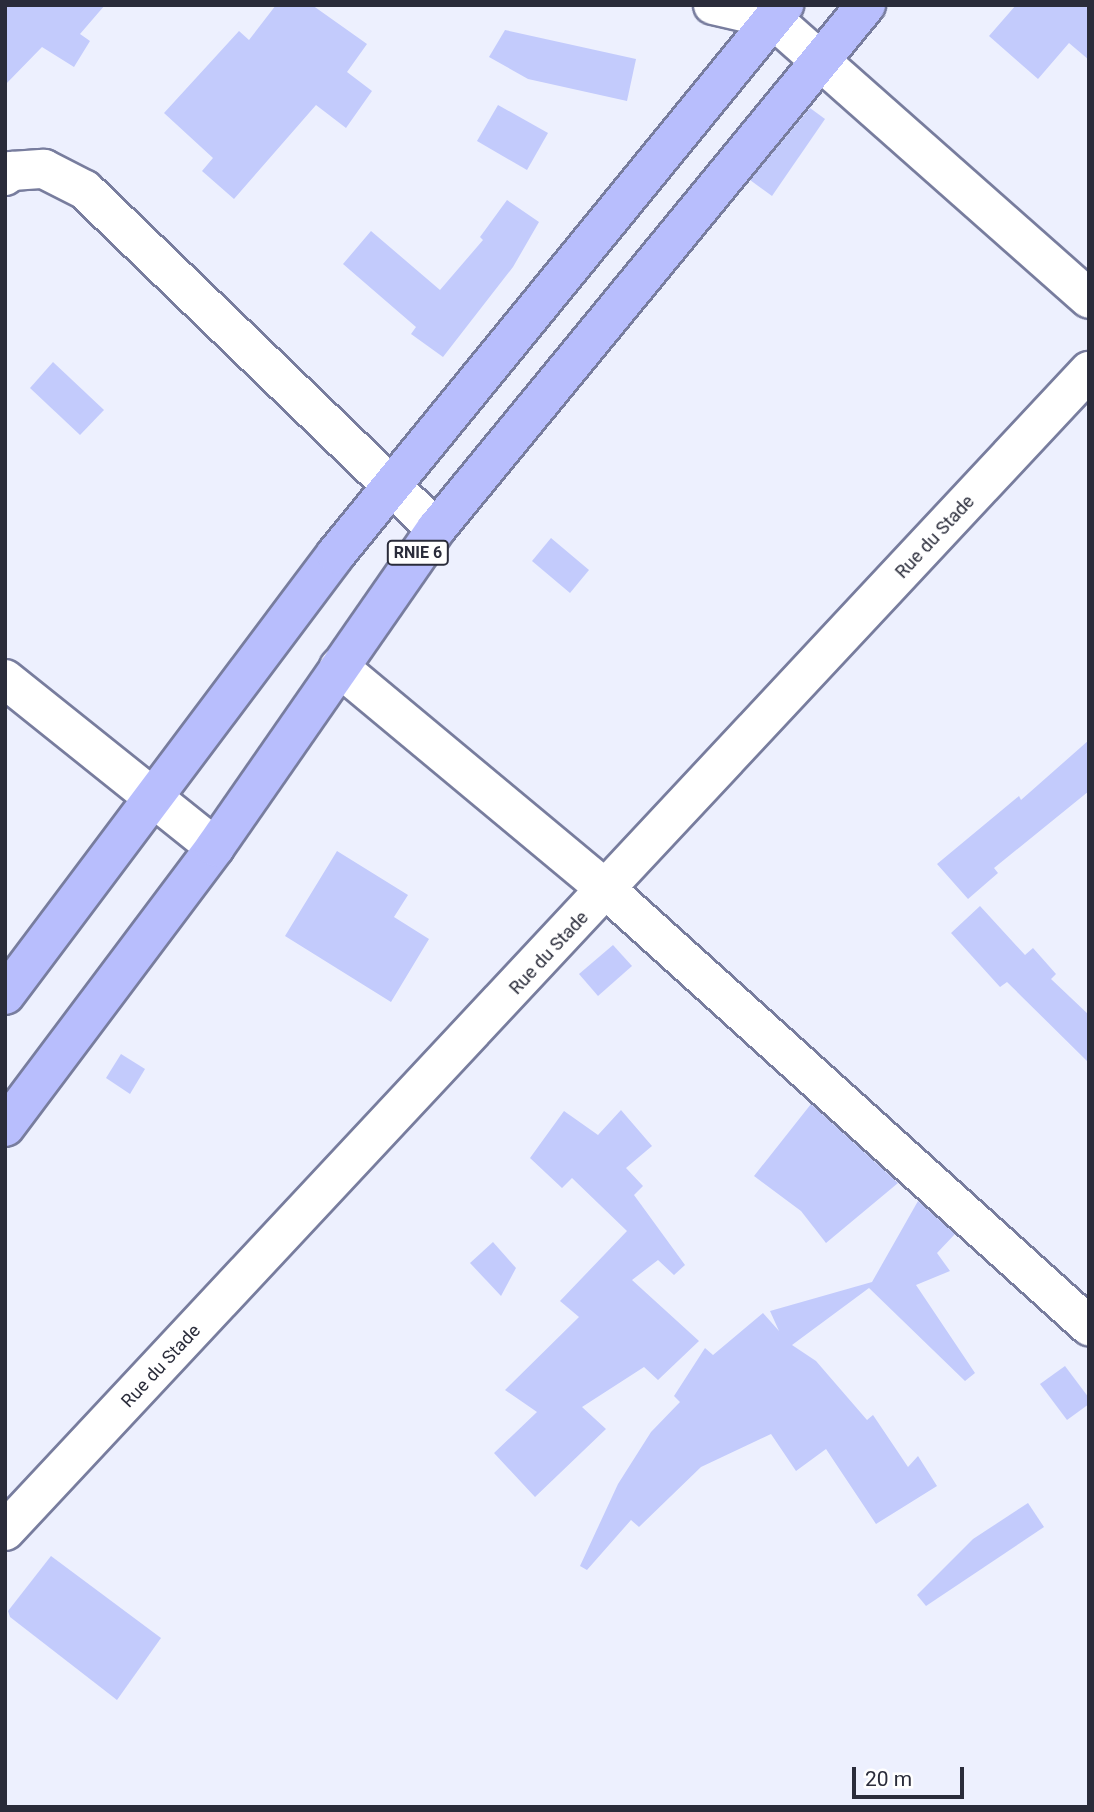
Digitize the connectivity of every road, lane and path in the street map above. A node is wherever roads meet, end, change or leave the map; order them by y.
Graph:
1 (713, 5) edge
2 (866, 5) edge
3 (779, 12) edge
4 (820, 59) junction
5 (5, 176) edge
6 (1089, 299) edge
7 (1089, 371) edge
8 (394, 483) junction
9 (436, 528) junction
10 (339, 667) junction
11 (5, 679) edge
12 (152, 796) junction
13 (215, 848) junction
14 (608, 891) junction
15 (5, 995) edge
16 (5, 1127) edge
17 (1089, 1326) edge
18 (5, 1531) edge

1 - 3 street
2 - 4 main road, RNIE 6
3 - 4 street
3 - 8 main road
4 - 6 street
4 - 9 main road, RNIE 6
5 - 8 street
7 - 14 street, Rue du Stade
8 - 9 street
8 - 12 main road
9 - 10 main road, RNIE 6
10 - 13 main road, RNIE 6
10 - 14 street
11 - 12 street
12 - 13 street
12 - 15 main road
13 - 16 main road, RNIE 6
14 - 17 street
14 - 18 street, Rue du Stade

